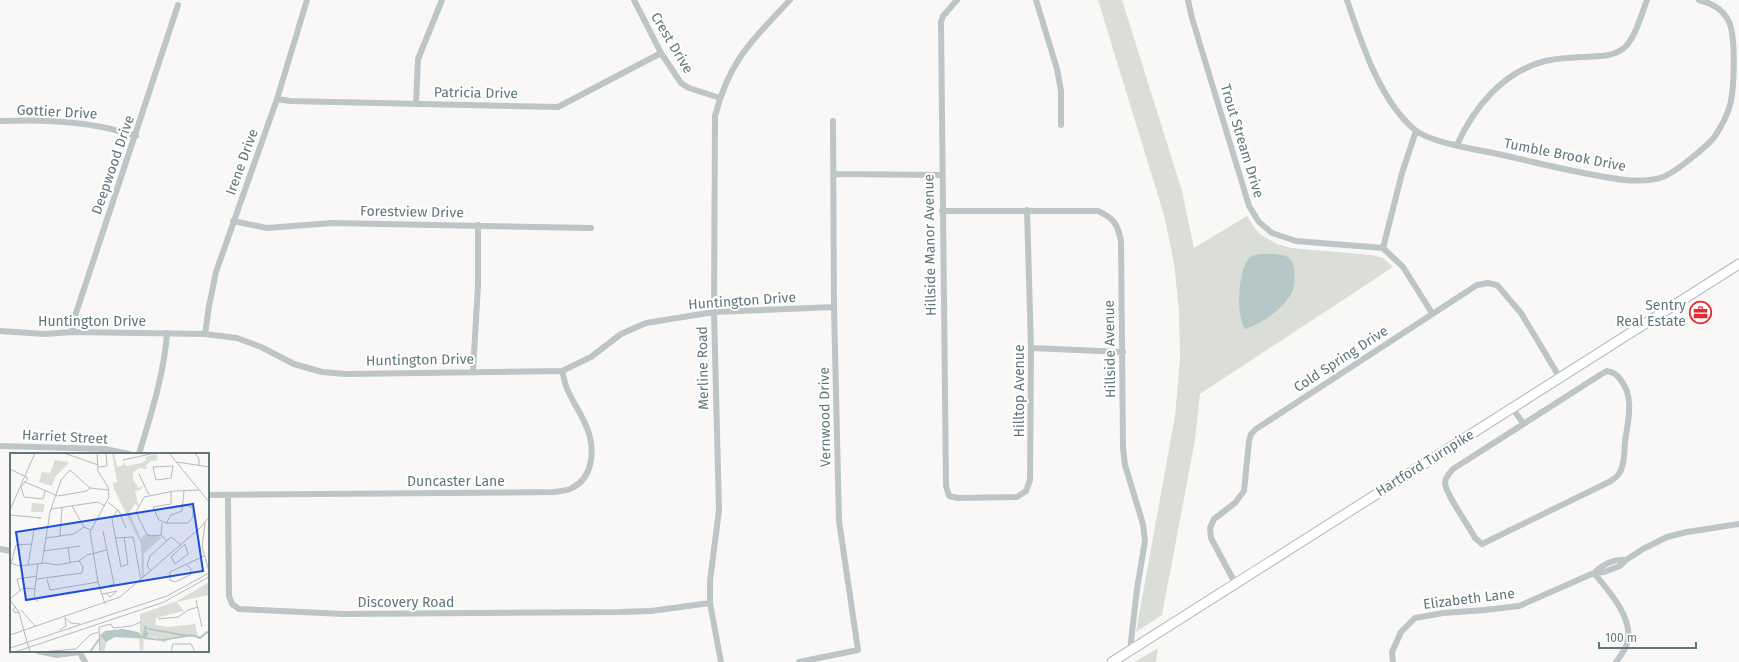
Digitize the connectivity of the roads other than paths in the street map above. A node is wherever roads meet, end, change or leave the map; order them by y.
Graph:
1 (308, 0) edge
2 (442, 0) edge
3 (634, 0) edge
4 (790, 0) edge
5 (957, 0) edge
6 (1036, 0) edge
7 (1188, 0) edge
8 (1347, 0) edge
9 (1646, 0) edge
10 (1699, 0) edge
11 (178, 5) dead end
12 (662, 53) junction
13 (277, 98) junction
14 (720, 98) junction
15 (416, 103) junction
16 (0, 121) edge
17 (833, 121) dead end
18 (1061, 125) dead end
19 (1416, 130) junction
20 (136, 136) junction
21 (1457, 145) junction
22 (834, 174) junction
23 (941, 174) junction
24 (1027, 210) junction
25 (942, 211) junction
26 (233, 221) junction
27 (478, 225) junction
28 (591, 228) dead end
29 (1383, 248) junction
30 (1739, 264) edge
31 (834, 307) junction
32 (714, 312) junction
33 (1432, 313) junction
34 (0, 331) edge
35 (72, 332) junction
36 (167, 333) junction
37 (205, 334) junction
38 (1031, 348) junction
39 (1123, 352) junction
40 (473, 371) junction
41 (562, 371) junction
42 (1560, 378) junction
43 (1512, 408) junction
44 (1523, 423) junction
45 (0, 446) edge
46 (123, 453) edge
47 (139, 453) edge
48 (209, 495) edge
49 (228, 496) junction
50 (949, 496) joint
51 (1739, 524) edge
52 (0, 549) edge
53 (10, 551) edge
54 (1594, 573) junction
55 (1236, 584) junction
56 (710, 603) junction
57 (1131, 650) junction
58 (43, 652) edge
59 (79, 652) edge
60 (85, 662) edge
61 (721, 662) edge
62 (799, 662) edge
63 (1112, 662) edge
64 (1393, 662) edge
65 (1616, 662) edge

1 - 13 street, Irene Drive
2 - 15 street
3 - 12 street, Crest Drive
4 - 14 street, Merline Road
5 - 23 street, Hillside Manor Avenue
6 - 18 street
7 - 29 street, Trout Stream Drive
8 - 19 street, Tumble Brook Drive
9 - 21 street
10 - 21 street, Tumble Brook Drive
11 - 20 street, Deepwood Drive
12 - 14 street, Crest Drive
12 - 15 street, Patricia Drive
13 - 15 street, Patricia Drive
13 - 26 street, Irene Drive
14 - 32 street, Merline Road
16 - 20 street, Gottier Drive
17 - 22 street, Vernwood Drive
19 - 21 street, Tumble Brook Drive
19 - 29 street
20 - 35 street, Deepwood Drive
22 - 23 street
22 - 31 street, Vernwood Drive
23 - 25 street, Hillside Manor Avenue
24 - 25 street, Hillside Avenue
24 - 38 street, Hilltop Avenue
24 - 39 street, Hillside Avenue
25 - 50 street, Hillside Manor Avenue
26 - 27 street, Forestview Drive
26 - 37 street, Irene Drive
27 - 28 street, Forestview Drive
27 - 40 street
29 - 33 street
30 - 42 main road, Hartford Turnpike
31 - 32 street, Huntington Drive
31 - 62 street, Vernwood Drive
32 - 41 street, Huntington Drive
32 - 56 street, Merline Road
33 - 42 street, Cold Spring Drive
33 - 55 street, Cold Spring Drive
34 - 35 street, Huntington Drive
35 - 36 street, Huntington Drive
36 - 37 street, Huntington Drive
36 - 47 street
37 - 40 street, Huntington Drive
38 - 39 street
38 - 50 street, Hilltop Avenue
39 - 57 street, Hillside Avenue
40 - 41 street, Huntington Drive
41 - 49 street, Duncaster Lane
42 - 43 main road, Hartford Turnpike
43 - 44 street
43 - 55 main road, Hartford Turnpike
44 - 44 street
45 - 46 street, Harriet Street
48 - 49 street, Duncaster Lane
49 - 56 street, Discovery Road
51 - 54 street, Elizabeth Lane
52 - 53 street
54 - 64 street, Elizabeth Lane
54 - 65 street
55 - 57 main road, Hartford Turnpike
56 - 61 street, Merline Road
57 - 63 main road, Hartford Turnpike
58 - 59 street
59 - 60 street

